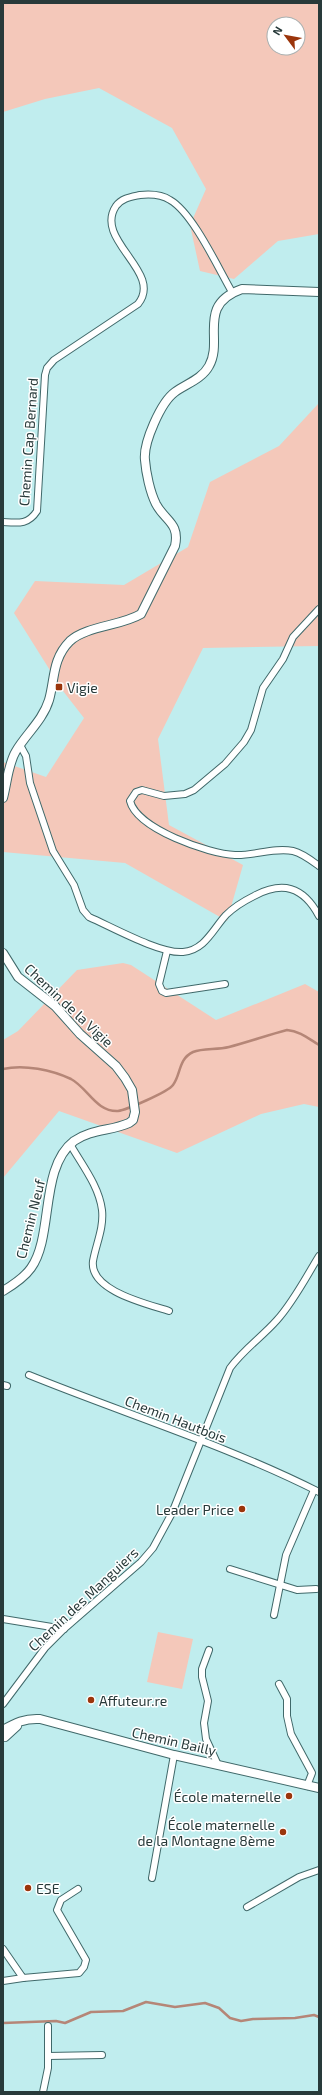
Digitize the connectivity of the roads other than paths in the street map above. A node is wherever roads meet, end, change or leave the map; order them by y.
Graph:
1 (232, 292) junction
2 (319, 292) edge
3 (3, 522) edge
4 (319, 609) edge
5 (20, 745) junction
6 (3, 798) edge
7 (319, 866) edge
8 (319, 916) edge
9 (167, 951) junction
10 (3, 953) edge
11 (225, 984) dead end
12 (70, 1144) junction
13 (319, 1256) edge
14 (3, 1291) edge
15 (169, 1311) dead end
16 (29, 1375) dead end
17 (202, 1440) junction
18 (316, 1491) edge
19 (230, 1569) dead end
20 (280, 1585) junction
21 (316, 1589) dead end
22 (274, 1614) dead end
23 (3, 1619) edge
24 (64, 1629) junction
25 (210, 1650) dead end
26 (279, 1684) dead end
27 (3, 1704) edge
28 (3, 1736) edge
29 (174, 1755) junction
30 (218, 1765) junction
31 (307, 1786) junction
32 (319, 1788) edge
33 (319, 1870) edge
34 (152, 1878) dead end
35 (78, 1889) dead end
36 (247, 1907) dead end
37 (3, 1948) edge
38 (23, 1978) junction
39 (3, 1981) edge
40 (48, 2026) dead end
41 (102, 2055) dead end
42 (48, 2056) junction
43 (43, 2092) edge

1 - 2 street
1 - 3 street, Chemin Cap Bernard
1 - 5 street
4 - 7 street
5 - 6 street
5 - 9 street
8 - 9 street
9 - 11 street
10 - 12 street, Chemin de la Vigie
12 - 14 street, Chemin Neuf
12 - 15 street
13 - 17 street, Chemin des Manguiers
16 - 17 street, Chemin Hautbois
17 - 18 street, Chemin Hautbois
17 - 24 street, Chemin des Manguiers
18 - 20 street, Chemin Hautbois
19 - 20 street
20 - 21 street
20 - 22 street, Chemin Hautbois
23 - 24 street
24 - 27 street, Chemin des Manguiers
25 - 30 street
26 - 31 street
28 - 29 street, Chemin Bailly
29 - 30 street, Chemin Bailly
29 - 34 street
30 - 31 street, Chemin Bailly
31 - 32 street, Chemin Bailly
33 - 36 street
35 - 38 street
37 - 38 street
38 - 39 street
40 - 42 street
41 - 42 street
42 - 43 street

